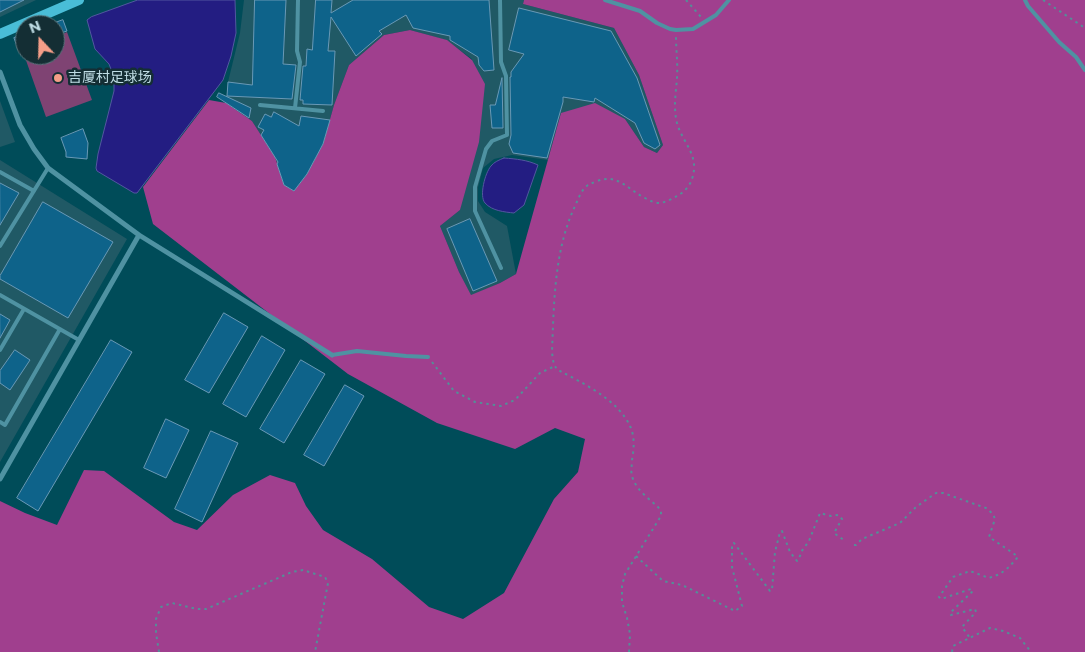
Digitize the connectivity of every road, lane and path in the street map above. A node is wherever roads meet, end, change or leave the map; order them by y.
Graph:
1 (79, 0) edge
2 (298, 0) edge
3 (500, 0) edge
4 (605, 0) edge
5 (686, 0) edge
6 (729, 0) edge
7 (1026, 0) edge
8 (1043, 0) edge
9 (68, 2) edge
10 (704, 22) junction
11 (1085, 28) edge
12 (676, 30) junction
13 (0, 34) edge
14 (1085, 70) edge
15 (0, 72) edge
16 (260, 105) dead end
17 (295, 108) junction
18 (323, 111) dead end
19 (48, 168) junction
20 (0, 172) edge
21 (34, 191) junction
22 (139, 235) junction
23 (0, 246) edge
24 (501, 268) dead end
25 (0, 295) edge
26 (24, 309) junction
27 (60, 330) junction
28 (79, 340) junction
29 (0, 350) edge
30 (332, 355) joint
31 (428, 357) joint
32 (555, 366) junction
33 (0, 422) edge
34 (0, 479) edge
35 (845, 541) dead end
36 (854, 545) dead end
37 (636, 556) junction
38 (970, 638) junction
39 (159, 652) edge
40 (315, 652) edge
41 (629, 652) edge
42 (952, 652) edge
43 (1032, 652) edge

1 - 9 street
2 - 17 lane
3 - 24 lane
4 - 12 lane
5 - 10 path
6 - 10 lane
7 - 14 lane
8 - 11 path
9 - 13 street
10 - 12 lane
12 - 32 path
15 - 19 street
16 - 17 lane
17 - 18 lane
19 - 21 lane
19 - 22 street
20 - 21 lane
21 - 23 lane
22 - 28 street
22 - 30 street
25 - 26 lane
26 - 27 lane
26 - 29 lane
27 - 28 lane
27 - 33 lane
28 - 34 street
30 - 31 lane
31 - 32 path
32 - 37 path
35 - 37 path
36 - 38 path
37 - 41 path
38 - 42 path
38 - 43 path
39 - 40 path

